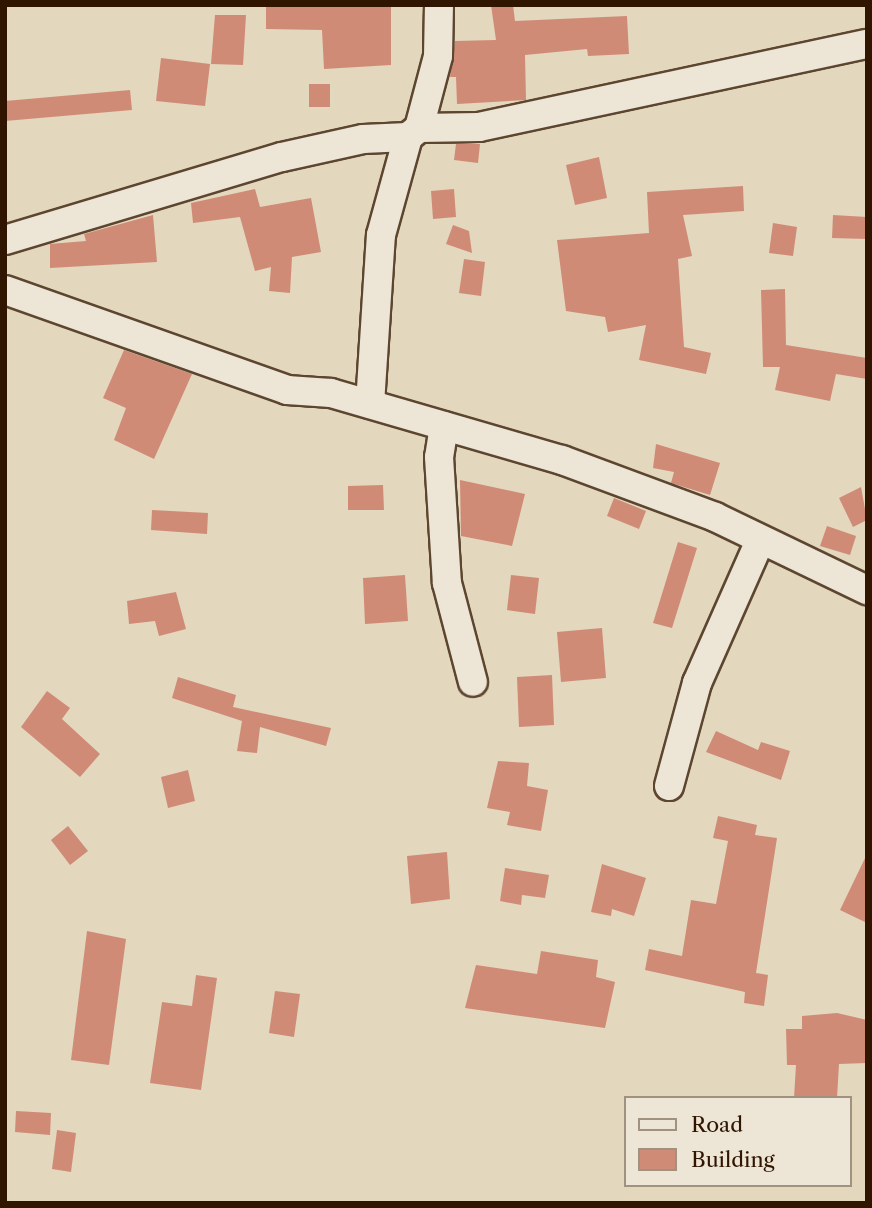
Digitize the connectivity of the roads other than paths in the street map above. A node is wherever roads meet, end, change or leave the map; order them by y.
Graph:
1 (439, 5) edge
2 (867, 44) edge
3 (414, 133) junction
4 (5, 240) edge
5 (5, 290) edge
6 (370, 404) junction
7 (444, 426) junction
8 (760, 541) junction
9 (867, 590) edge
10 (473, 681) dead end
11 (669, 786) dead end

1 - 3 street
2 - 3 street
3 - 4 street
3 - 6 street
5 - 6 street
6 - 7 street
7 - 8 street
7 - 10 street
8 - 9 street
8 - 11 street

